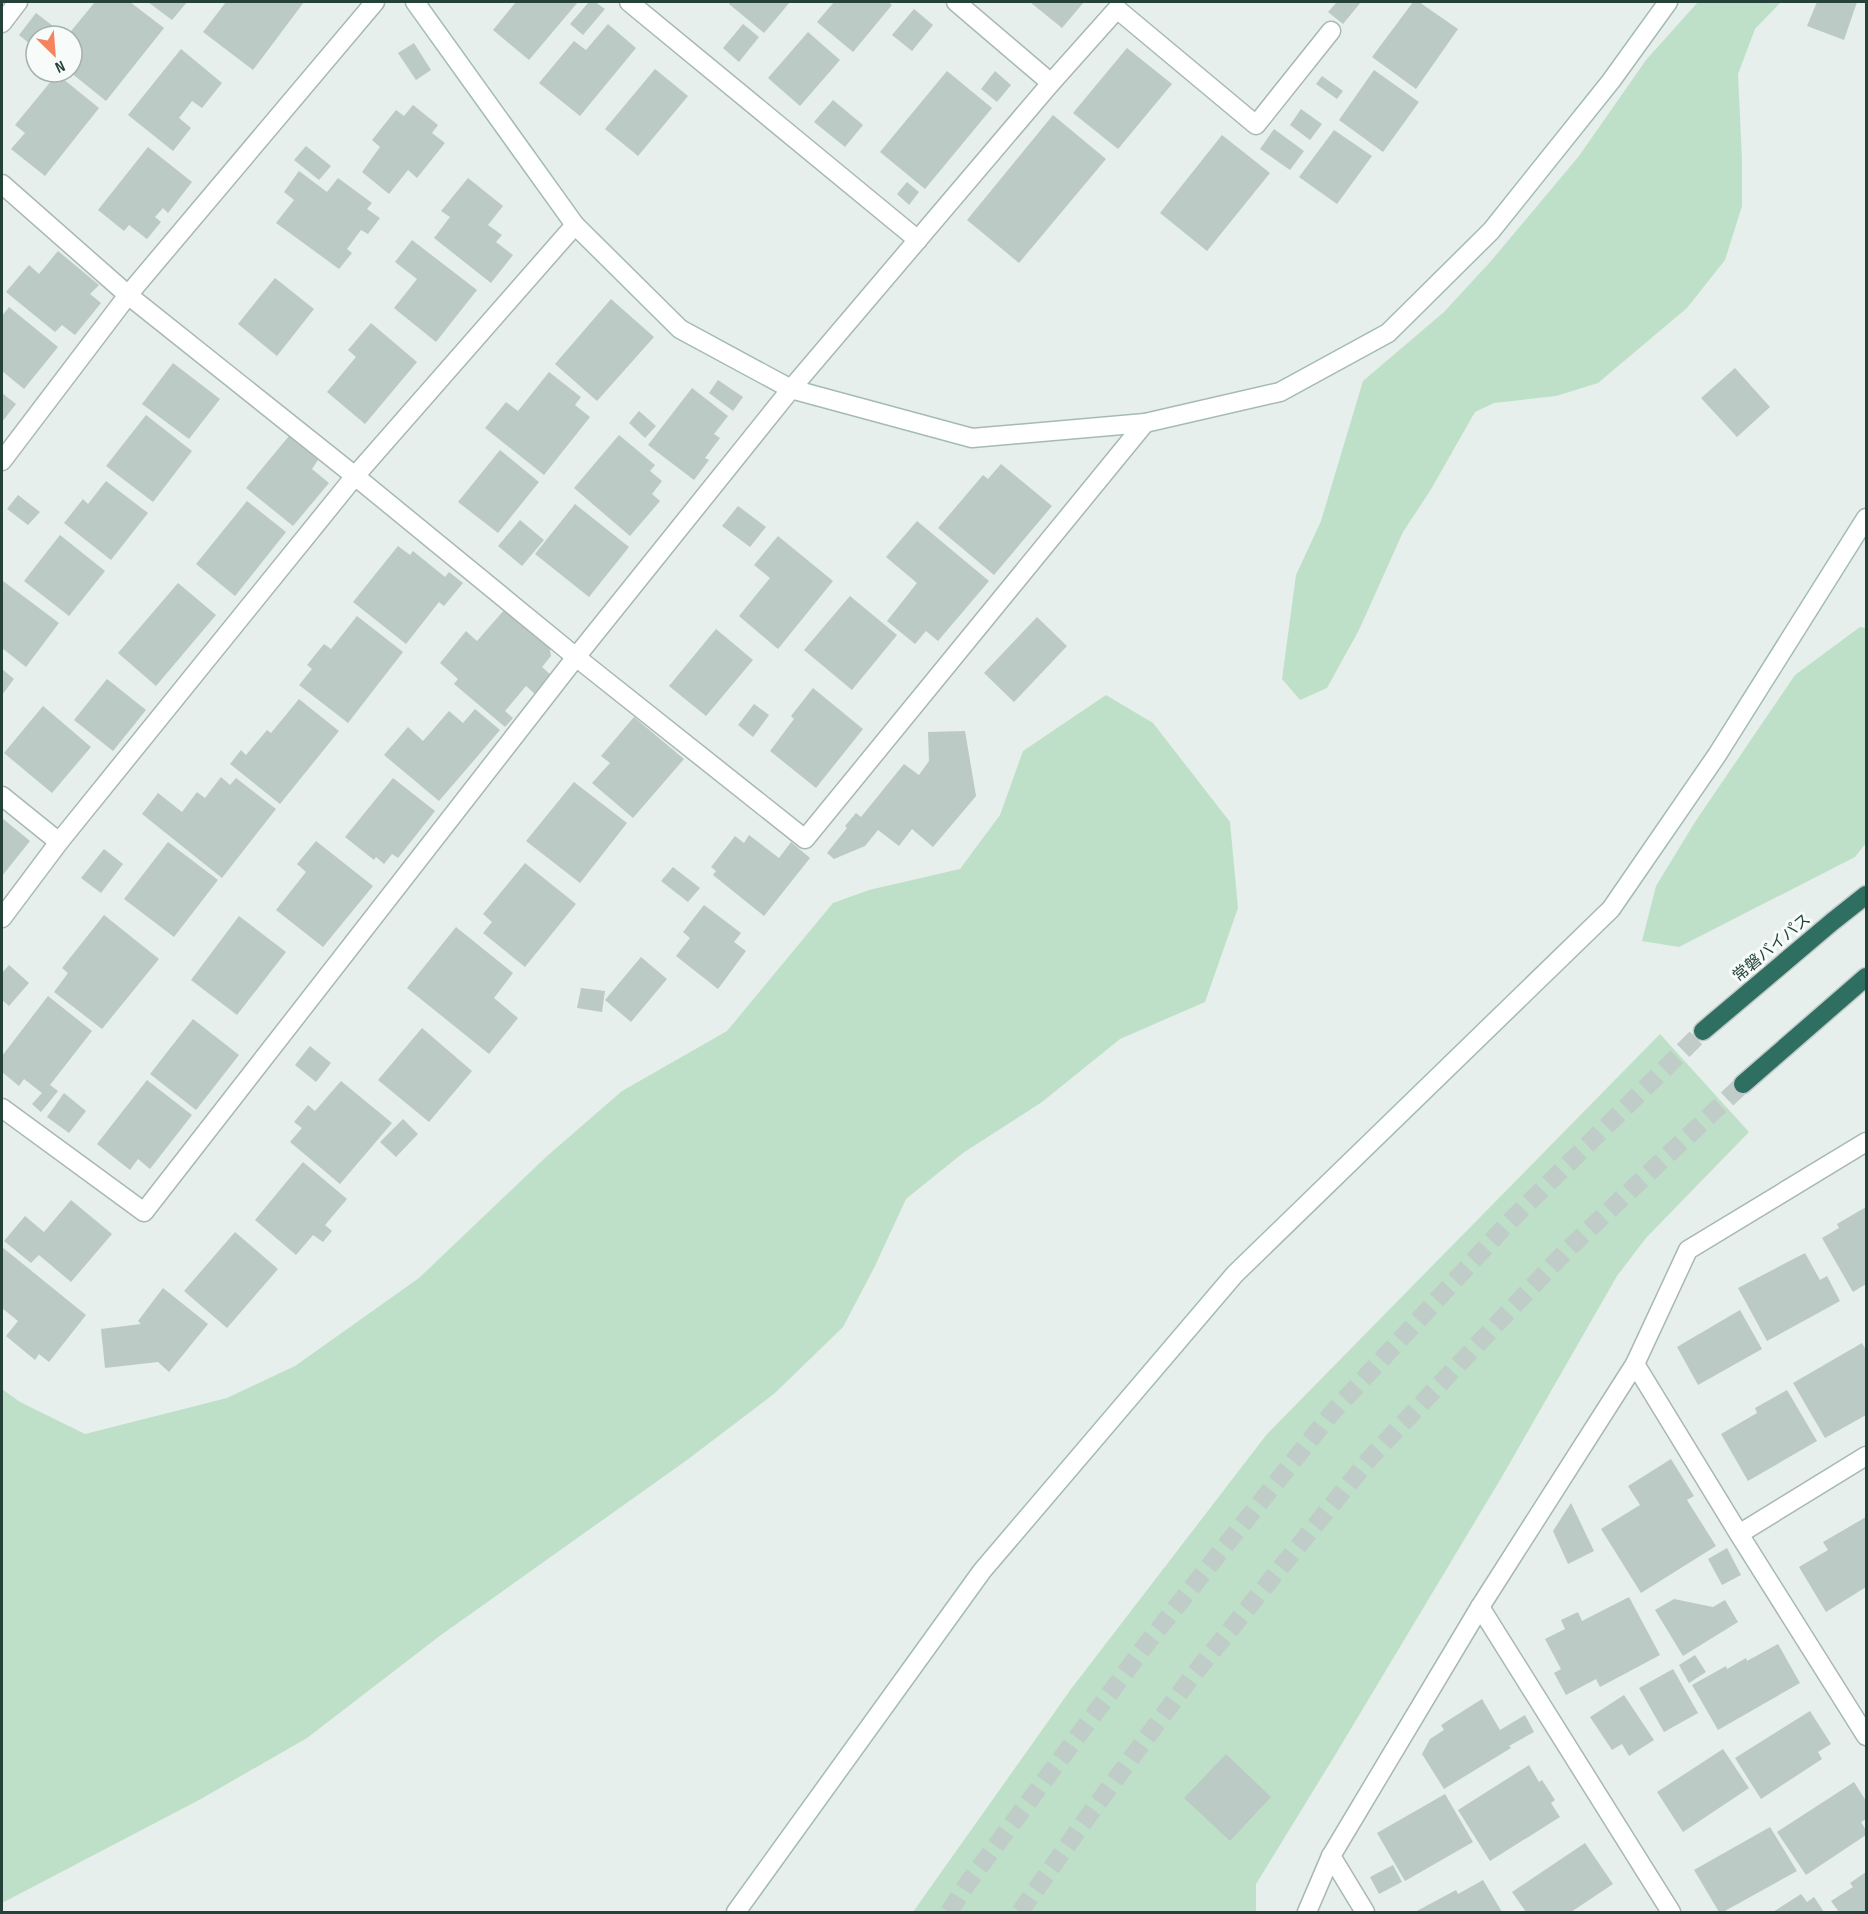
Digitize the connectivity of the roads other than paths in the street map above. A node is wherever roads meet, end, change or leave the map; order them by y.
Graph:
1 (18, 2) edge
2 (375, 2) edge
3 (415, 2) edge
4 (629, 2) edge
5 (956, 2) edge
6 (1668, 2) edge
7 (2, 23) edge
8 (1331, 31) dead end
9 (1051, 84) junction
10 (2, 184) edge
11 (575, 225) junction
12 (918, 240) junction
13 (128, 295) junction
14 (791, 389) junction
15 (1145, 423) junction
16 (2, 461) edge
17 (355, 476) junction
18 (1866, 518) edge
19 (576, 657) junction
20 (2, 796) edge
21 (59, 842) junction
22 (1866, 891) edge
23 (1866, 896) edge
24 (2, 918) edge
25 (1832, 922) junction
26 (1866, 977) edge
27 (1703, 1031) tunnel mouth
28 (1743, 1084) tunnel mouth
29 (2, 1108) edge
30 (1866, 1142) edge
31 (1635, 1364) junction
32 (1866, 1456) edge
33 (1739, 1534) junction
34 (1480, 1607) junction
35 (1866, 1736) edge
36 (1331, 1856) junction
37 (736, 1912) edge
38 (1307, 1912) edge
39 (1365, 1912) edge
40 (1671, 1912) edge

1 - 7 street
2 - 13 street
3 - 11 street
4 - 12 street
5 - 9 street
6 - 15 street
8 - 9 street
9 - 12 street
10 - 13 street
11 - 14 street
11 - 17 street
12 - 14 street
13 - 16 street
13 - 17 street
14 - 15 street
14 - 19 street
15 - 19 street
17 - 19 street
17 - 21 street
18 - 37 street
19 - 29 street
20 - 21 street
21 - 24 street
22 - 25 highway
23 - 25 highway, 常磐バイパス
25 - 27 highway, 常磐バイパス
26 - 28 highway
30 - 31 street
31 - 33 street
31 - 34 street
32 - 33 street
33 - 35 street
34 - 36 street
34 - 40 street
36 - 38 street
36 - 39 street

